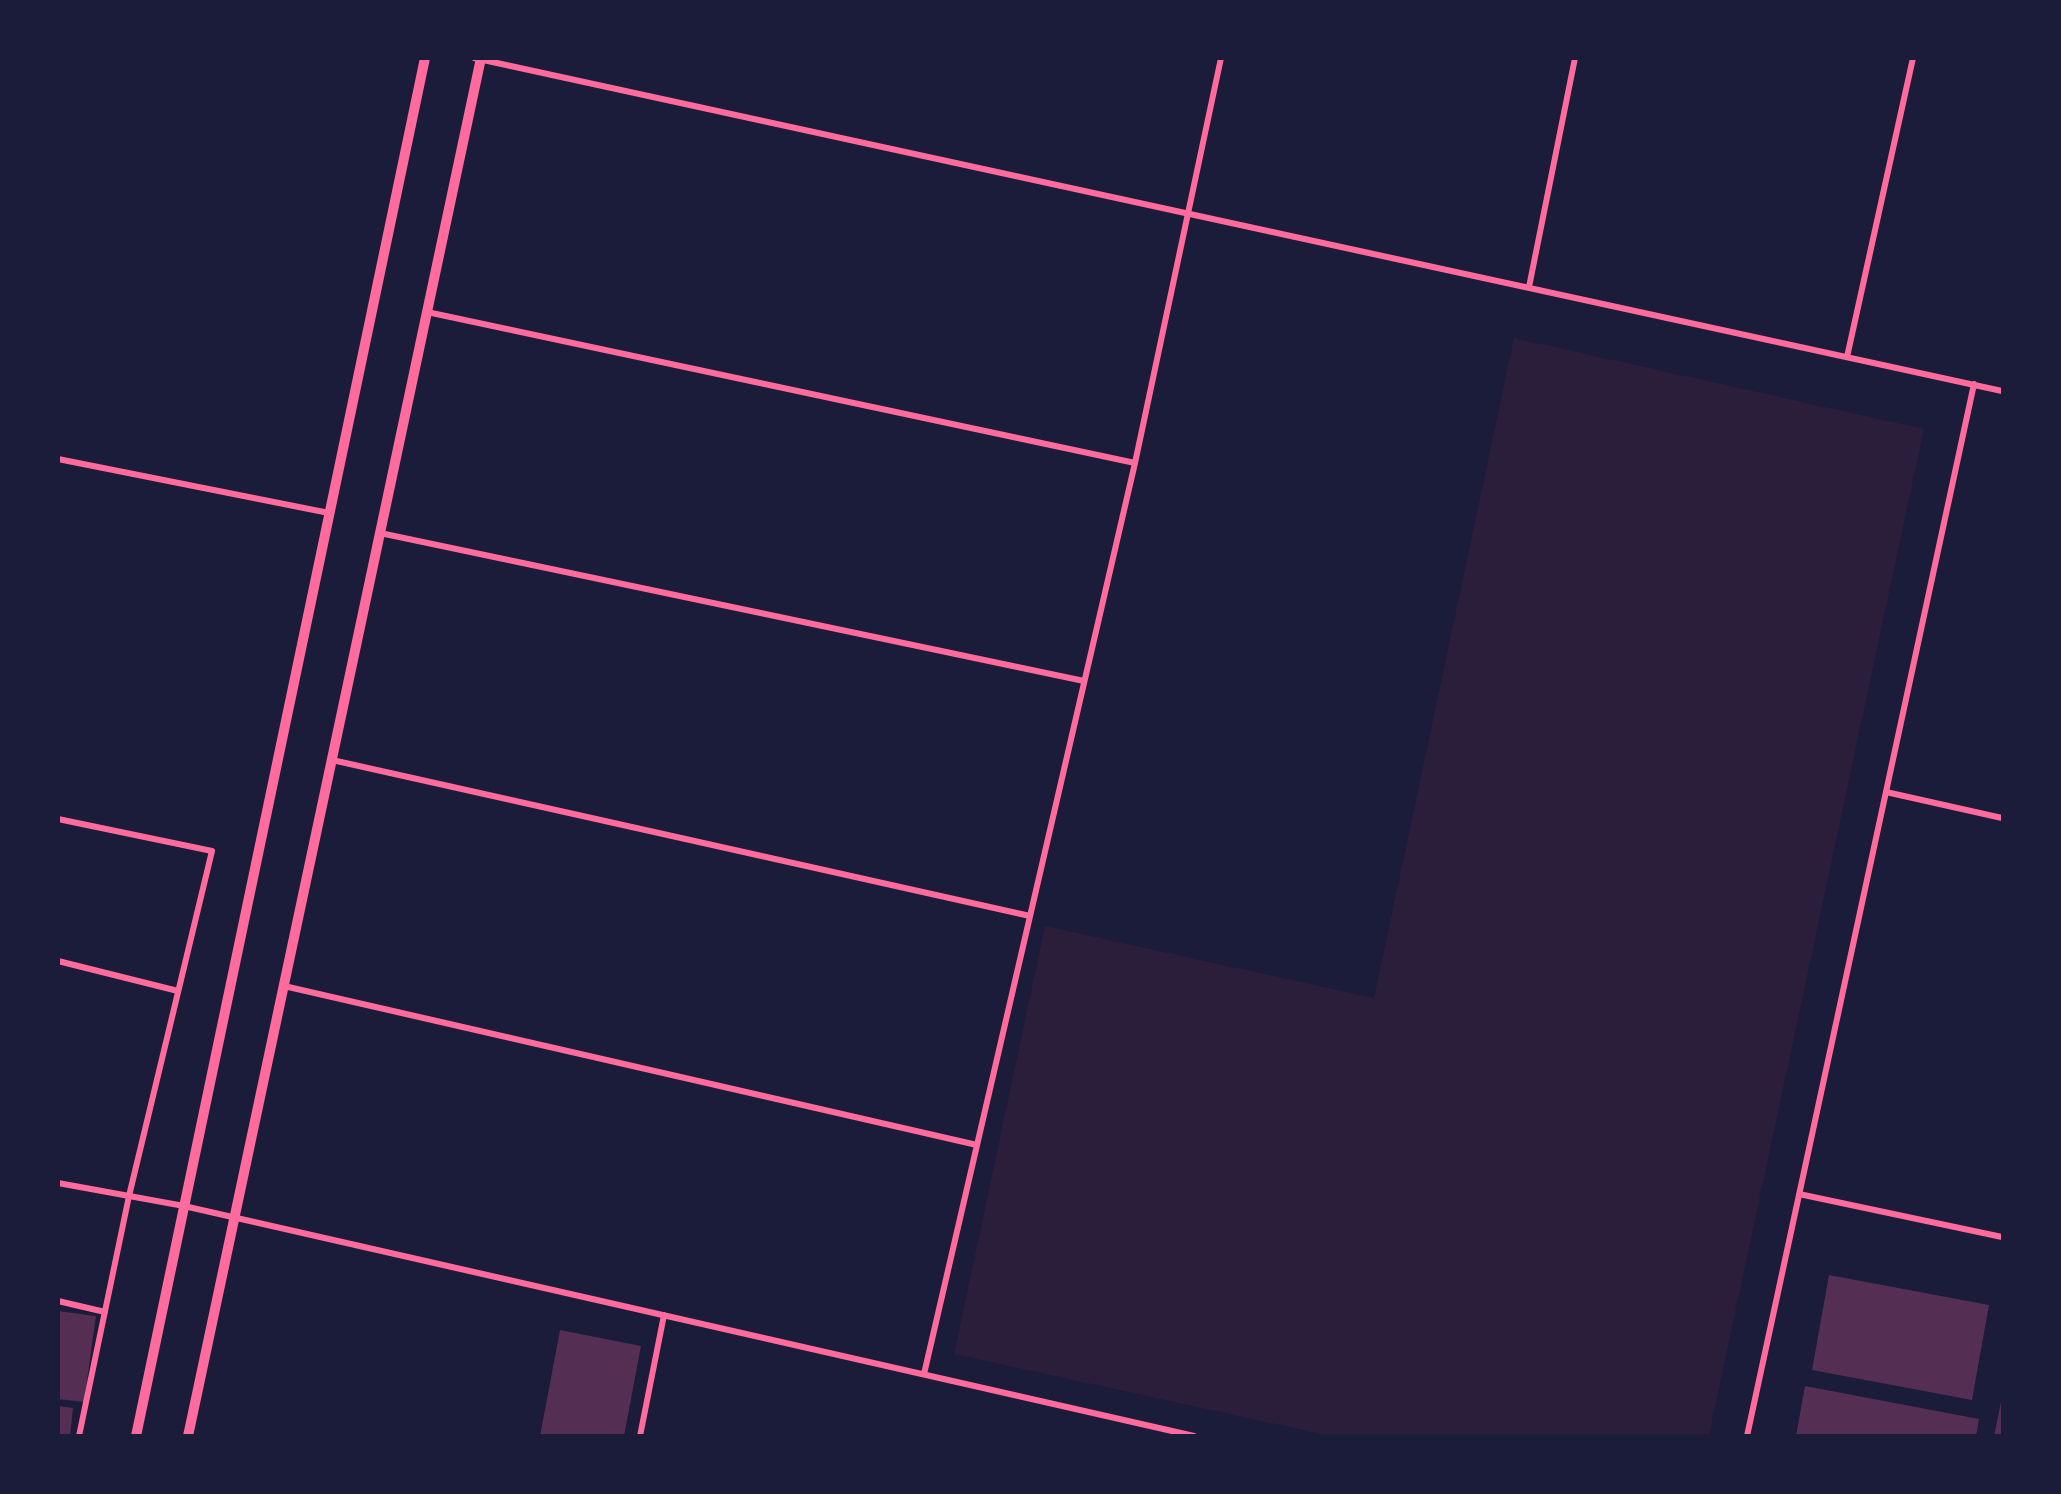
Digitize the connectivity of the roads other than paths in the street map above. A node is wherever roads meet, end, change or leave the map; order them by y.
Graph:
1 (425, 58) edge
2 (1221, 58) edge
3 (1575, 58) edge
4 (1913, 58) edge
5 (479, 59) edge
6 (1189, 213) junction
7 (1529, 287) junction
8 (427, 312) junction
9 (1847, 357) junction
10 (1974, 384) junction
11 (2002, 390) edge
12 (58, 459) edge
13 (1135, 463) junction
14 (330, 513) junction
15 (380, 533) junction
16 (1084, 681) junction
17 (332, 760) junction
18 (1886, 792) junction
19 (2002, 818) edge
20 (58, 819) edge
21 (1030, 916) junction
22 (58, 961) edge
23 (284, 986) junction
24 (178, 991) junction
25 (977, 1145) junction
26 (58, 1183) edge
27 (1799, 1194) junction
28 (129, 1196) junction
29 (184, 1206) junction
30 (234, 1218) junction
31 (2002, 1237) edge
32 (58, 1301) edge
33 (105, 1312) junction
34 (664, 1315) junction
35 (924, 1374) junction
36 (79, 1436) edge
37 (136, 1436) edge
38 (188, 1436) edge
39 (640, 1436) edge
40 (1194, 1436) edge
41 (1747, 1436) edge

1 - 14 street
2 - 6 street
3 - 7 street
4 - 9 street
5 - 6 street
5 - 8 street
6 - 7 street
6 - 13 street
7 - 9 street
8 - 13 street
8 - 15 street
9 - 10 street
10 - 11 street
10 - 18 street
12 - 14 street
13 - 16 street
14 - 29 street
15 - 16 street
15 - 17 street
16 - 21 street
17 - 21 street
17 - 23 street
18 - 19 street
18 - 27 street
20 - 24 street
21 - 25 street
22 - 24 street
23 - 25 street
23 - 30 street
24 - 28 street
25 - 35 street
26 - 28 street
27 - 31 street
27 - 41 street
28 - 29 street
28 - 33 street
29 - 30 street
29 - 37 street
30 - 34 street
30 - 38 street
32 - 33 street
33 - 36 street
34 - 35 street
34 - 39 street
35 - 40 street

